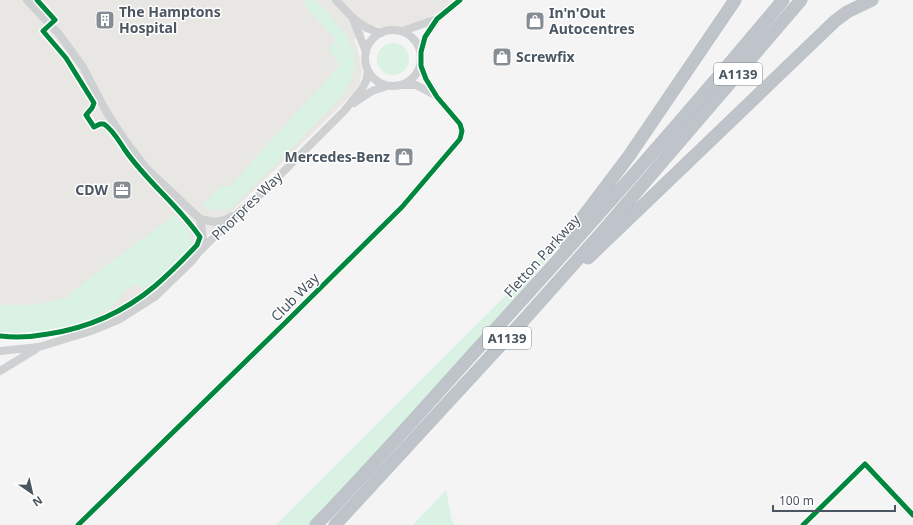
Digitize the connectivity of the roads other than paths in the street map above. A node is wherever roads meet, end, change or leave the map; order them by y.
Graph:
1 (26, 0) edge
2 (336, 0) edge
3 (460, 0) edge
4 (734, 0) edge
5 (783, 0) edge
6 (801, 0) edge
7 (872, 0) edge
8 (352, 18) junction
9 (436, 19) junction
10 (403, 31) junction
11 (381, 33) junction
12 (366, 52) junction
13 (421, 52) junction
14 (421, 66) junction
15 (368, 72) junction
16 (403, 85) junction
17 (387, 86) junction
18 (437, 97) junction
19 (344, 111) junction
20 (262, 193) junction
21 (239, 212) junction
22 (200, 219) junction
23 (198, 253) junction
24 (192, 262) junction
25 (511, 313) junction
26 (522, 322) junction
27 (39, 347) junction
28 (0, 351) edge
29 (0, 371) edge
30 (865, 464) dead end
31 (913, 515) edge
32 (78, 525) edge
33 (316, 525) edge
34 (335, 525) edge

1 - 22 street
2 - 8 street
3 - 9 street
4 - 25 highway
5 - 25 highway, Fletton Parkway / A1139
6 - 26 highway, Fletton Parkway / A1139
7 - 26 highway
8 - 11 street
8 - 12 street
9 - 10 street
9 - 13 street
10 - 11 street
10 - 13 street
11 - 12 street
12 - 15 street
13 - 14 street
14 - 16 street
14 - 18 street, Club Way
15 - 17 street
15 - 19 street, Phorpres Way
16 - 17 street
16 - 18 street, Club Way
17 - 19 street, Phorpres Way
18 - 32 street, Club Way
19 - 20 street, Phorpres Way
20 - 21 street, Phorpres Way
20 - 24 street
21 - 22 street
21 - 23 street, Phorpres Way
22 - 23 street
23 - 24 street, Phorpres Way
24 - 27 street, Phorpres Way
25 - 33 highway, Fletton Parkway / A1139
26 - 34 highway, Fletton Parkway / A1139
27 - 28 street, Phorpres Way
27 - 29 street, Phorpres Way
30 - 31 street

